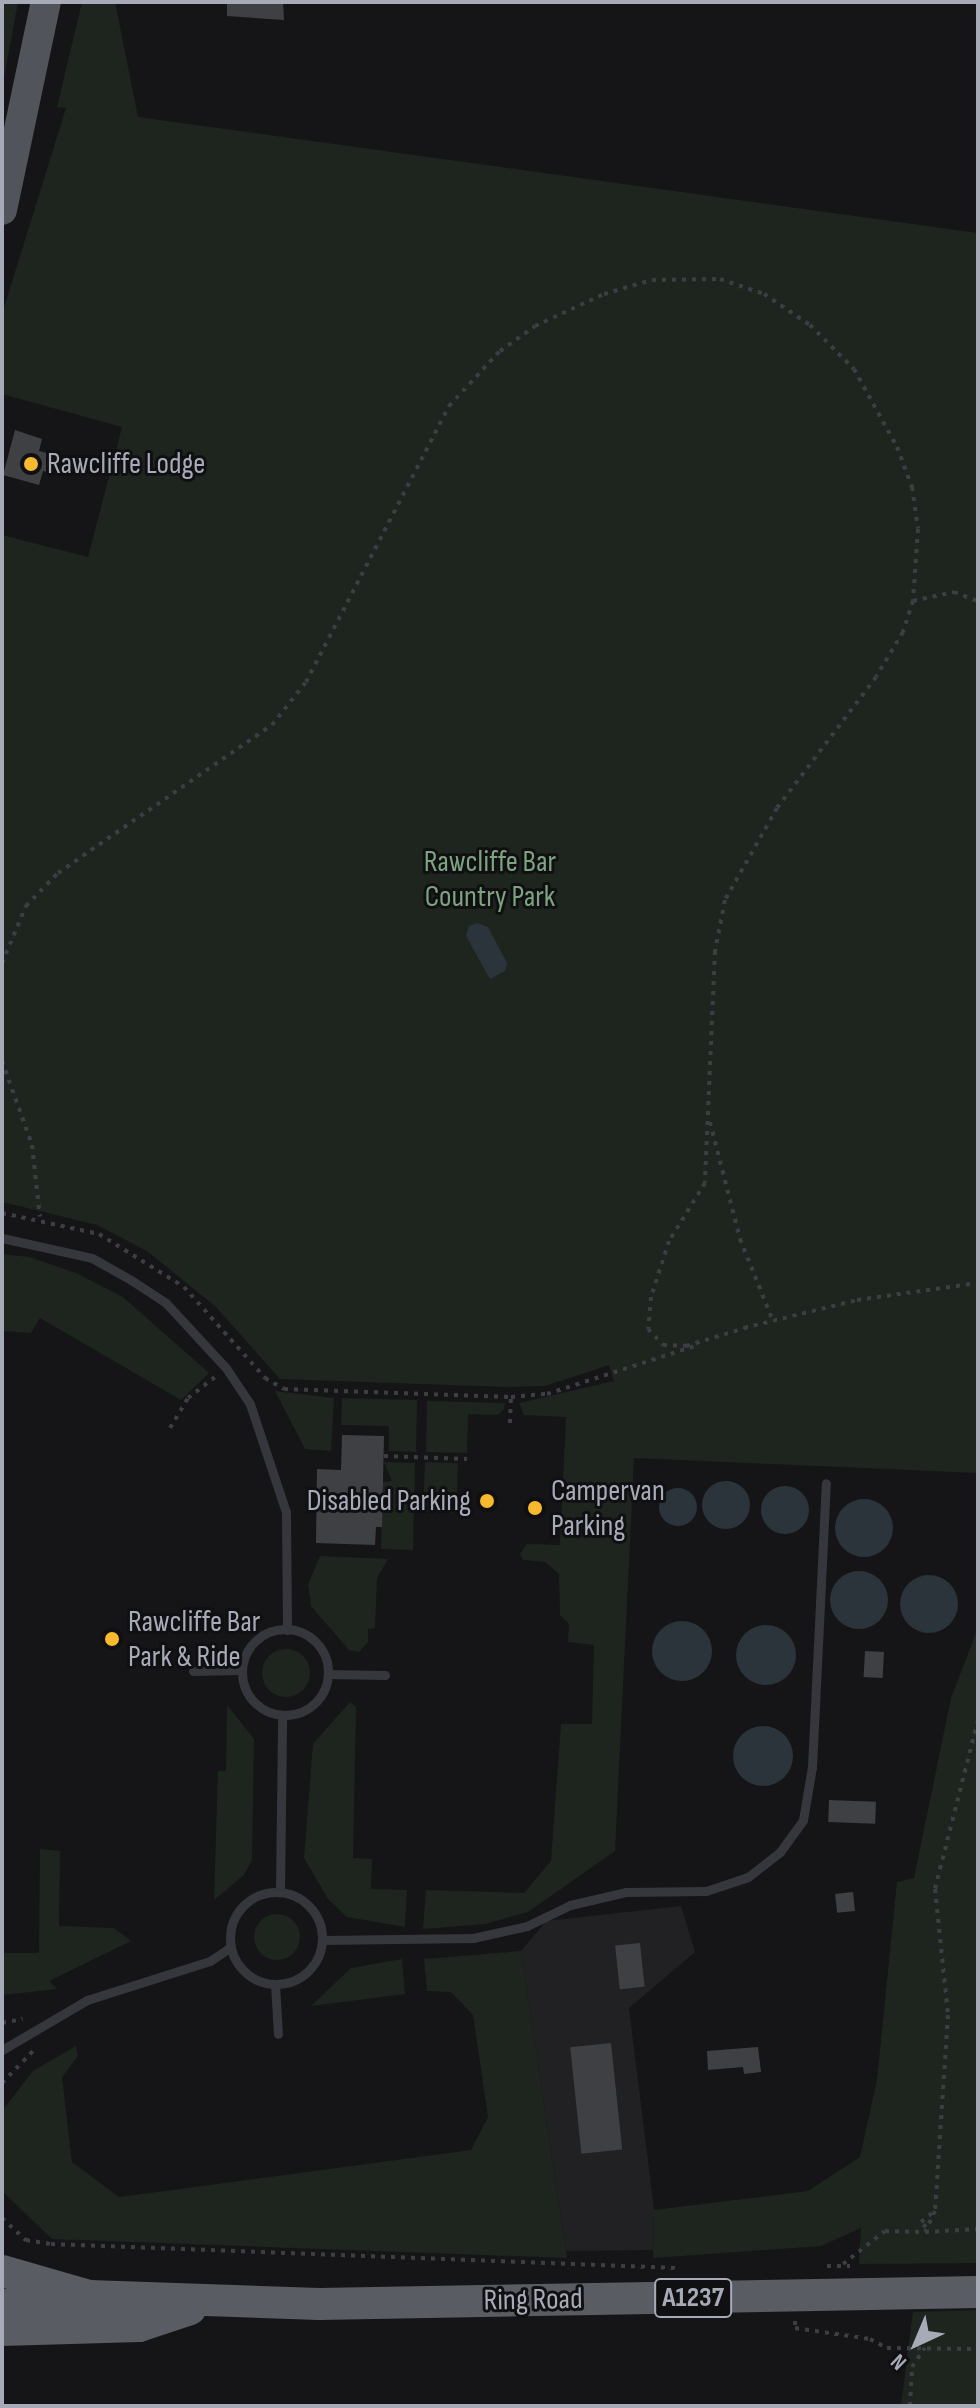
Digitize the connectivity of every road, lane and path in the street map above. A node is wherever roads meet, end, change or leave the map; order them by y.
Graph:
1 (46, 2) edge
2 (2, 210) edge
3 (913, 601) junction
4 (978, 601) edge
5 (2, 963) edge
6 (2, 1061) edge
7 (708, 1116) junction
8 (41, 1218) dead end
9 (2, 1238) edge
10 (978, 1283) edge
11 (773, 1321) junction
12 (745, 1328) junction
13 (226, 1368) junction
14 (511, 1397) junction
15 (510, 1423) dead end
16 (170, 1428) dead end
17 (384, 1456) dead end
18 (467, 1459) dead end
19 (826, 1483) dead end
20 (287, 1630) junction
21 (241, 1670) junction
22 (193, 1671) dead end
23 (328, 1674) junction
24 (385, 1675) dead end
25 (282, 1716) junction
26 (978, 1720) edge
27 (280, 1891) junction
28 (322, 1940) junction
29 (231, 1947) junction
30 (275, 1984) junction
31 (278, 2034) dead end
32 (2, 2050) edge
33 (25, 2058) dead end
34 (2, 2083) edge
35 (2, 2218) edge
36 (926, 2229) junction
37 (978, 2229) edge
38 (843, 2265) dead end
39 (681, 2269) dead end
40 (2, 2271) edge
41 (978, 2292) edge
42 (89, 2296) junction
43 (795, 2297) junction
44 (208, 2303) junction
45 (2, 2305) edge
46 (2, 2330) edge
47 (925, 2348) junction
48 (978, 2349) edge
49 (910, 2406) edge

1 - 2 main road
3 - 4 path
3 - 5 path
3 - 7 path
6 - 8 path
7 - 11 path
7 - 12 path
9 - 13 lane
10 - 11 path
11 - 12 path
12 - 14 path
13 - 14 path
13 - 16 path
13 - 20 lane
14 - 15 path
17 - 18 path
19 - 28 lane
20 - 21 lane
20 - 23 lane
21 - 22 lane
21 - 25 lane
23 - 24 lane
23 - 25 lane
25 - 27 lane
26 - 36 path
27 - 28 lane
27 - 29 lane
28 - 30 lane
29 - 30 lane
29 - 32 lane
30 - 31 lane
33 - 34 path
35 - 39 path
36 - 37 path
36 - 38 path
40 - 42 highway, Ring Road / A1237
41 - 43 highway, Ring Road / A1237
42 - 44 highway, Ring Road / A1237
42 - 45 highway, Ring Road / A1237
43 - 44 highway, Ring Road / A1237
43 - 47 path
44 - 46 highway
47 - 48 path
47 - 49 path

